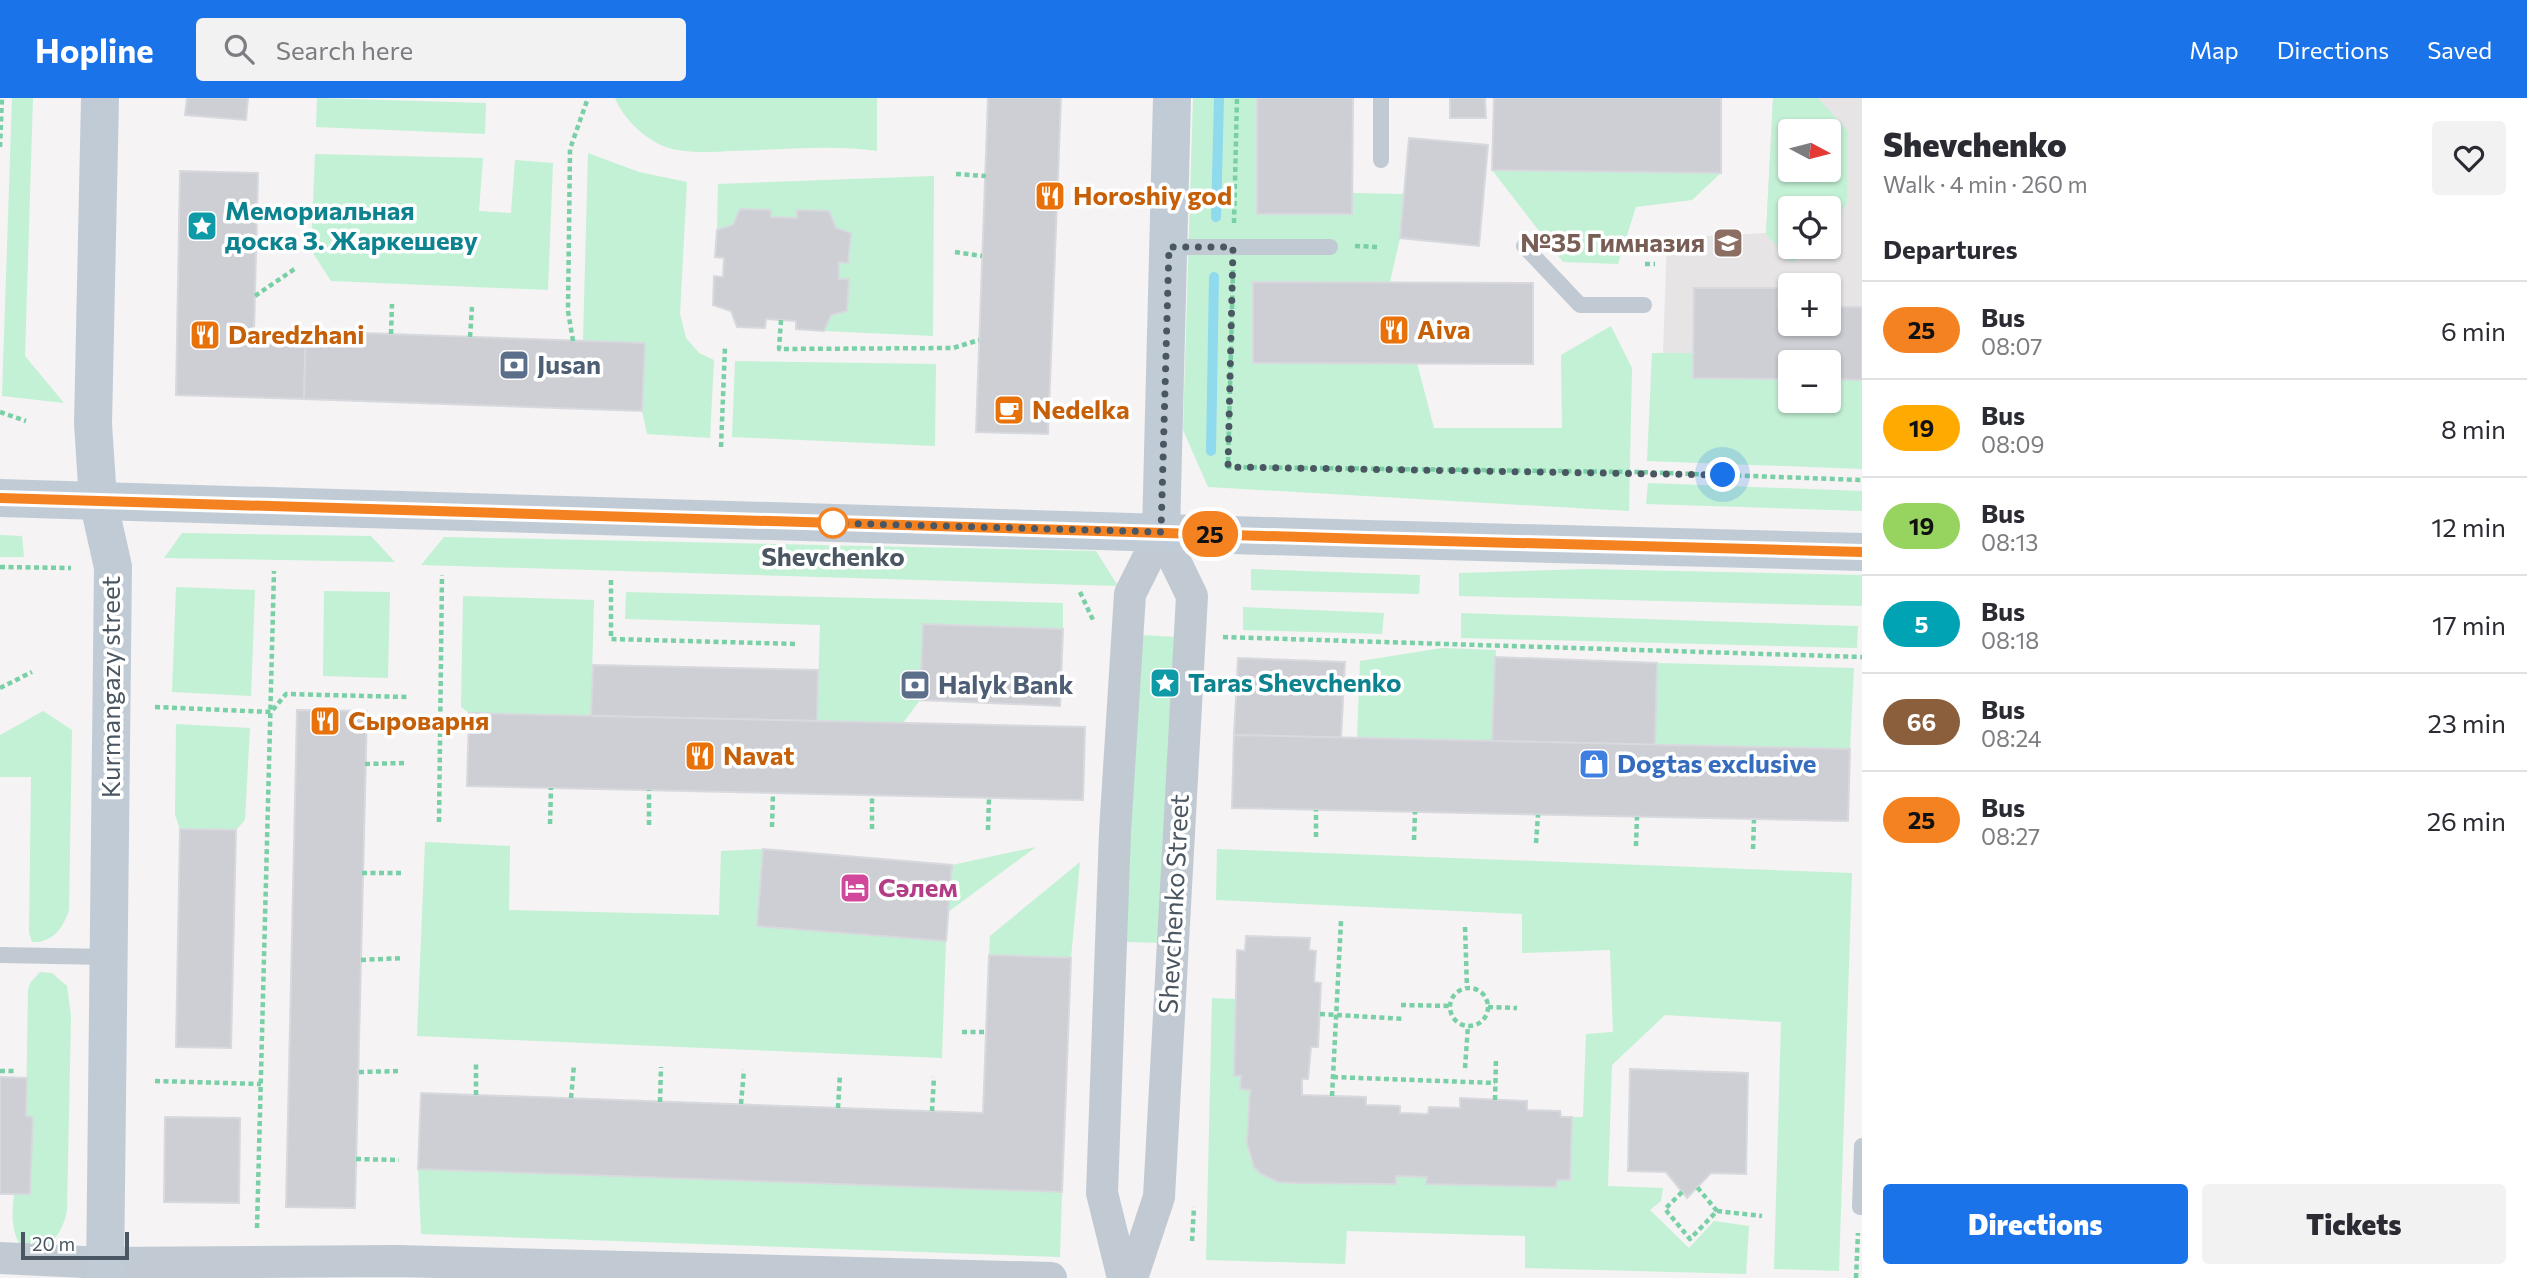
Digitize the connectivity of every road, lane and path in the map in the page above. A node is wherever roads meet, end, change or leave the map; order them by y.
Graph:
1 (2, 98) edge
2 (100, 98) edge
3 (588, 98) edge
4 (1172, 98) edge
5 (1237, 98) edge
6 (1381, 98) edge
7 (0, 147) edge
8 (1381, 159) dead end
9 (956, 174) dead end
10 (986, 176) dead end
11 (256, 213) dead end
12 (293, 213) dead end
13 (1352, 246) dead end
14 (1524, 246) dead end
15 (1169, 247) junction
16 (1233, 247) junction
17 (1330, 247) dead end
18 (1380, 247) dead end
19 (955, 252) dead end
20 (982, 256) dead end
21 (1645, 264) dead end
22 (1655, 264) dead end
23 (296, 268) dead end
24 (255, 296) dead end
25 (393, 304) dead end
26 (1644, 305) dead end
27 (472, 307) dead end
28 (781, 320) dead end
29 (391, 334) dead end
30 (470, 337) dead end
31 (979, 340) dead end
32 (573, 341) dead end
33 (725, 347) dead end
34 (0, 412) edge
35 (26, 421) dead end
36 (721, 447) dead end
37 (1862, 480) edge
38 (0, 498) edge
39 (98, 500) junction
40 (1161, 532) junction
41 (1862, 552) edge
42 (0, 567) edge
43 (71, 568) dead end
44 (274, 571) dead end
45 (442, 575) dead end
46 (611, 580) dead end
47 (1219, 637) dead end
48 (797, 644) dead end
49 (1862, 657) edge
50 (32, 672) dead end
51 (0, 688) edge
52 (407, 697) dead end
53 (155, 708) dead end
54 (271, 712) junction
55 (405, 763) dead end
56 (365, 764) dead end
57 (551, 788) dead end
58 (649, 790) dead end
59 (773, 793) dead end
60 (872, 795) dead end
61 (989, 797) dead end
62 (1316, 810) dead end
63 (1415, 812) dead end
64 (1538, 815) dead end
65 (1637, 817) dead end
66 (1754, 820) dead end
67 (439, 822) dead end
68 (550, 824) dead end
69 (649, 825) dead end
70 (772, 827) dead end
71 (872, 829) dead end
72 (988, 831) dead end
73 (1316, 837) dead end
74 (1414, 840) dead end
75 (1536, 843) dead end
76 (1636, 846) dead end
77 (1754, 849) dead end
78 (362, 873) dead end
79 (404, 873) dead end
80 (1341, 921) dead end
81 (1465, 927) dead end
82 (0, 956) edge
83 (108, 957) junction
84 (403, 958) dead end
85 (361, 960) dead end
86 (1467, 988) junction
87 (1401, 1005) dead end
88 (1450, 1006) junction
89 (1488, 1007) junction
90 (1517, 1008) dead end
91 (1320, 1014) dead end
92 (1336, 1015) junction
93 (1404, 1019) dead end
94 (1468, 1026) junction
95 (962, 1032) dead end
96 (986, 1032) dead end
97 (1496, 1059) dead end
98 (476, 1060) dead end
99 (574, 1065) dead end
100 (661, 1067) dead end
101 (1465, 1068) dead end
102 (744, 1070) dead end
103 (0, 1071) edge
104 (17, 1071) dead end
105 (400, 1071) dead end
106 (359, 1072) dead end
107 (840, 1074) dead end
108 (934, 1077) dead end
109 (1333, 1077) junction
110 (155, 1081) dead end
111 (1495, 1083) junction
112 (261, 1084) junction
113 (476, 1095) dead end
114 (1332, 1096) dead end
115 (571, 1098) dead end
116 (1495, 1100) dead end
117 (660, 1102) dead end
118 (741, 1104) dead end
119 (838, 1108) dead end
120 (932, 1111) dead end
121 (1862, 1146) edge
122 (356, 1159) dead end
123 (399, 1160) dead end
124 (1698, 1187) dead end
125 (1682, 1192) dead end
126 (1860, 1208) joint
127 (1717, 1211) junction
128 (1762, 1216) dead end
129 (0, 1258) edge
130 (256, 1262) junction
131 (105, 1270) edge
132 (1051, 1278) edge
133 (1123, 1278) edge
134 (1132, 1278) edge
135 (1856, 1278) edge

1 - 7 path
2 - 39 main road, Kurmangazy street
3 - 32 path
4 - 15 main road, Shevchenko Street
5 - 16 path
6 - 8 lane
9 - 10 path
11 - 12 path
13 - 18 path
14 - 26 lane
15 - 16 lane
15 - 40 main road, Shevchenko Street
16 - 17 lane
16 - 37 path
19 - 20 path
21 - 22 path
23 - 24 path
25 - 29 path
27 - 30 path
28 - 31 path
33 - 36 path
34 - 35 path
38 - 39 main road
39 - 40 main road
39 - 83 main road, Kurmangazy street
40 - 41 main road
40 - 133 street, Shevchenko Street
40 - 134 street, Shevchenko Street
42 - 43 path
44 - 54 path
45 - 67 path
46 - 48 path
47 - 49 path
50 - 51 path
52 - 54 path
53 - 54 path
54 - 112 path
55 - 56 path
57 - 68 path
58 - 69 path
59 - 70 path
60 - 71 path
61 - 72 path
62 - 73 path
63 - 74 path
64 - 75 path
65 - 76 path
66 - 77 path
78 - 79 path
80 - 92 path
81 - 86 path
82 - 83 lane
83 - 131 main road, Kurmangazy street
84 - 85 path
86 - 88 path
86 - 89 path
87 - 88 path
88 - 94 path
89 - 90 path
89 - 94 path
91 - 92 path
92 - 93 path
92 - 109 path
94 - 101 path
95 - 96 path
97 - 111 path
98 - 113 path
99 - 115 path
100 - 117 path
102 - 118 path
103 - 104 path
105 - 106 path
107 - 119 path
108 - 120 path
109 - 111 path
109 - 114 path
110 - 112 path
111 - 116 path
112 - 130 path
121 - 126 lane
122 - 123 path
124 - 127 path
125 - 127 path
126 - 135 path
127 - 128 path
129 - 131 street
130 - 131 street
130 - 132 street

